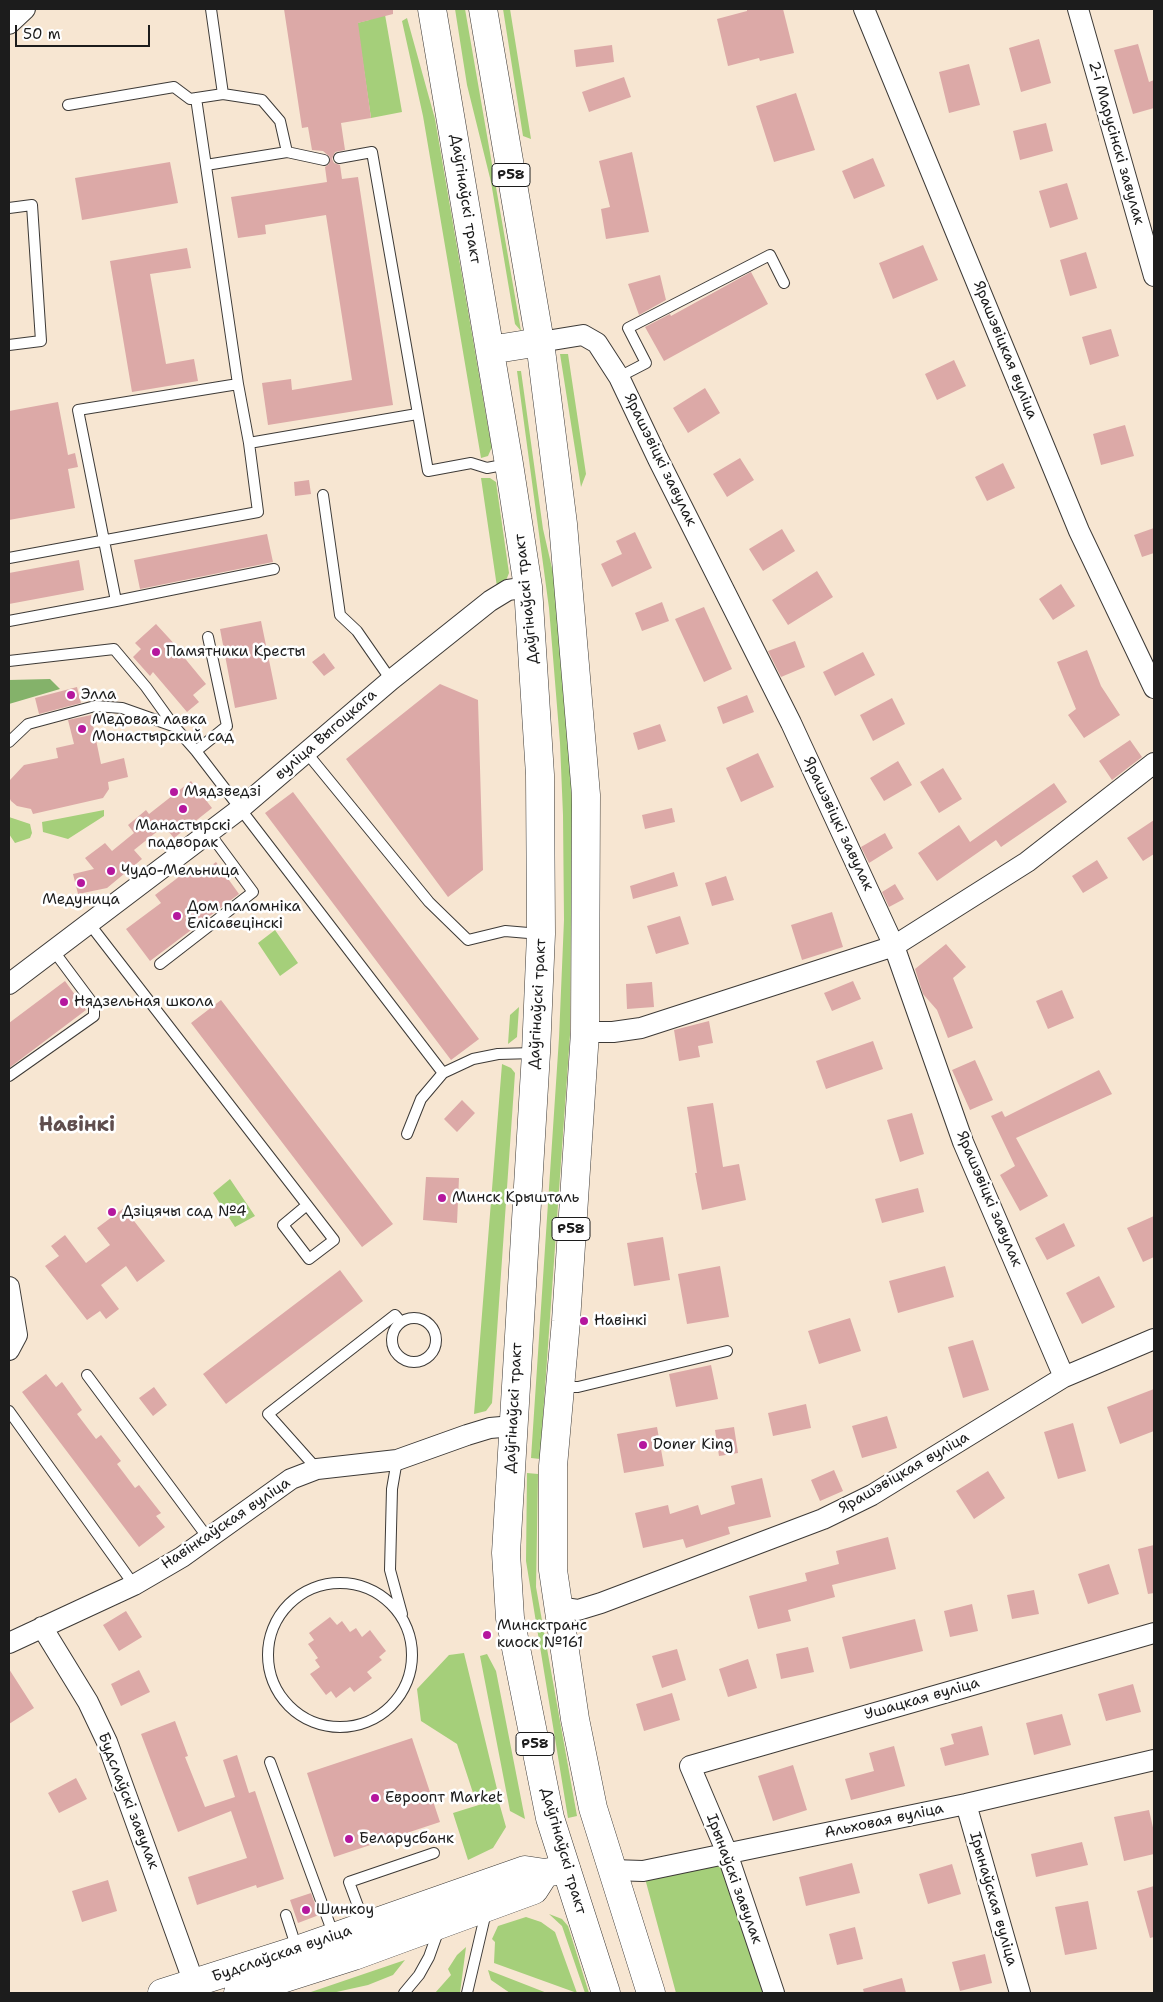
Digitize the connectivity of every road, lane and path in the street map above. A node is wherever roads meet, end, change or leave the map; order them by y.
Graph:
1 (26, 9) edge
2 (211, 9) edge
3 (432, 9) edge
4 (483, 9) edge
5 (864, 9) edge
6 (1078, 9) edge
7 (9, 24) edge
8 (222, 94) junction
9 (196, 98) junction
10 (68, 105) dead end
11 (287, 152) junction
12 (339, 158) dead end
13 (324, 160) dead end
14 (206, 165) junction
15 (9, 208) edge
16 (1154, 276) edge
17 (784, 283) dead end
18 (540, 342) junction
19 (9, 345) edge
20 (490, 350) junction
21 (619, 377) junction
22 (238, 384) junction
23 (417, 414) junction
24 (249, 443) junction
25 (509, 464) junction
26 (323, 496) dead end
27 (104, 540) junction
28 (9, 558) edge
29 (274, 569) dead end
30 (528, 587) junction
31 (116, 601) junction
32 (9, 621) edge
33 (208, 637) dead end
34 (9, 661) edge
35 (390, 680) junction
36 (1154, 688) edge
37 (174, 726) junction
38 (9, 742) edge
39 (196, 751) junction
40 (306, 752) junction
41 (1154, 763) edge
42 (240, 809) junction
43 (216, 842) dead end
44 (88, 922) junction
45 (541, 934) junction
46 (894, 946) junction
47 (53, 950) junction
48 (160, 964) dead end
49 (9, 984) edge
50 (585, 1032) junction
51 (536, 1053) junction
52 (443, 1073) junction
53 (9, 1076) edge
54 (407, 1134) dead end
55 (307, 1205) junction
56 (9, 1287) edge
57 (400, 1322) junction
58 (1154, 1339) edge
59 (9, 1350) edge
60 (727, 1350) dead end
61 (88, 1375) dead end
62 (1064, 1377) junction
63 (559, 1387) junction
64 (9, 1411) edge
65 (513, 1426) junction
66 (397, 1460) junction
67 (317, 1469) junction
68 (208, 1538) junction
69 (134, 1585) junction
70 (557, 1608) junction
71 (404, 1622) junction
72 (42, 1627) junction
73 (1154, 1633) edge
74 (9, 1643) edge
75 (1154, 1760) edge
76 (270, 1762) dead end
77 (690, 1766) joint
78 (966, 1804) junction
79 (434, 1853) dead end
80 (727, 1853) junction
81 (612, 1870) junction
82 (556, 1871) junction
83 (487, 1908) junction
84 (286, 1915) dead end
85 (441, 1925) junction
86 (366, 1926) junction
87 (334, 1937) junction
88 (297, 1950) junction
89 (194, 1984) junction
90 (162, 1993) edge
91 (238, 1993) edge
92 (404, 1993) edge
93 (469, 1993) edge
94 (606, 1993) edge
95 (651, 1993) edge
96 (774, 1993) edge
97 (1020, 1993) edge

1 - 7 street
2 - 8 lane
3 - 20 main road, Даўгінаўскі тракт / Р58
4 - 18 main road, Р58
5 - 36 street, Ярашэвіцкая вуліца
6 - 16 street, 2-і Марусінскі завулак
8 - 9 lane
8 - 11 lane
9 - 10 lane
9 - 14 lane
11 - 13 lane
11 - 14 lane
12 - 23 lane
14 - 22 lane
15 - 19 lane
17 - 21 lane
18 - 20 main road
18 - 21 street, Ярашэвіцкі завулак
18 - 50 main road, Р58
20 - 25 main road, Даўгінаўскі тракт / Р58
21 - 46 street, Ярашэвіцкі завулак
22 - 24 lane
22 - 27 lane
23 - 24 lane
23 - 25 lane
24 - 27 lane
25 - 30 main road, Даўгінаўскі тракт / Р58
26 - 35 lane
27 - 28 lane
27 - 31 lane
29 - 31 lane
30 - 35 street, вуліца Выгоцкага
30 - 45 main road, Даўгінаўскі тракт / Р58
31 - 32 lane
33 - 39 lane
34 - 37 lane
35 - 40 street, вуліца Выгоцкага
37 - 38 lane
37 - 39 lane
39 - 42 lane
40 - 42 street, вуліца Выгоцкага
40 - 45 lane
41 - 46 street
42 - 44 street, вуліца Выгоцкага
42 - 52 lane
43 - 48 lane
44 - 47 street, вуліца Выгоцкага
44 - 55 lane
45 - 51 main road, Даўгінаўскі тракт / Р58
46 - 50 street
46 - 62 street, Ярашэвіцкі завулак
47 - 49 street, вуліца Выгоцкага
47 - 53 lane
50 - 63 main road, Р58
51 - 52 lane
51 - 65 main road, Даўгінаўскі тракт / Р58
52 - 54 lane
55 - 55 lane
56 - 59 street
57 - 57 lane
57 - 67 lane
58 - 62 street, Ярашэвіцкая вуліца
60 - 63 lane
61 - 68 lane
62 - 70 street, Ярашэвіцкая вуліца
63 - 70 main road, Р58
64 - 69 lane
65 - 66 street, Навінкаўская вуліца
65 - 82 main road, Даўгінаўскі тракт / Р58
66 - 67 street, Навінкаўская вуліца
66 - 71 lane
67 - 68 street, Навінкаўская вуліца
68 - 69 street, Навінкаўская вуліца
69 - 72 street, Навінкаўская вуліца
70 - 81 main road, Р58
71 - 71 lane
72 - 74 street, Навінкаўская вуліца
72 - 89 street, Будслаўскі завулак
73 - 77 street, Ушацкая вуліца
75 - 78 street, Альховая вуліца
76 - 87 lane
77 - 80 street, Ірынаўскі завулак
78 - 80 street, Альховая вуліца
78 - 97 street, Ірынаўская вуліца
79 - 86 lane
80 - 81 street, Альховая вуліца
80 - 96 street, Ірынаўскі завулак
81 - 82 main road
81 - 95 main road, Р58
82 - 83 main road, Будслаўская вуліца
82 - 86 main road, Будслаўская вуліца
82 - 94 main road, Даўгінаўскі тракт / Р58
83 - 85 main road, Будслаўская вуліца
83 - 93 lane
84 - 88 lane
85 - 91 main road, Будслаўская вуліца
85 - 92 lane
86 - 87 main road, Будслаўская вуліца
87 - 88 main road, Будслаўская вуліца
88 - 89 main road, Будслаўская вуліца
89 - 90 main road, Будслаўская вуліца

